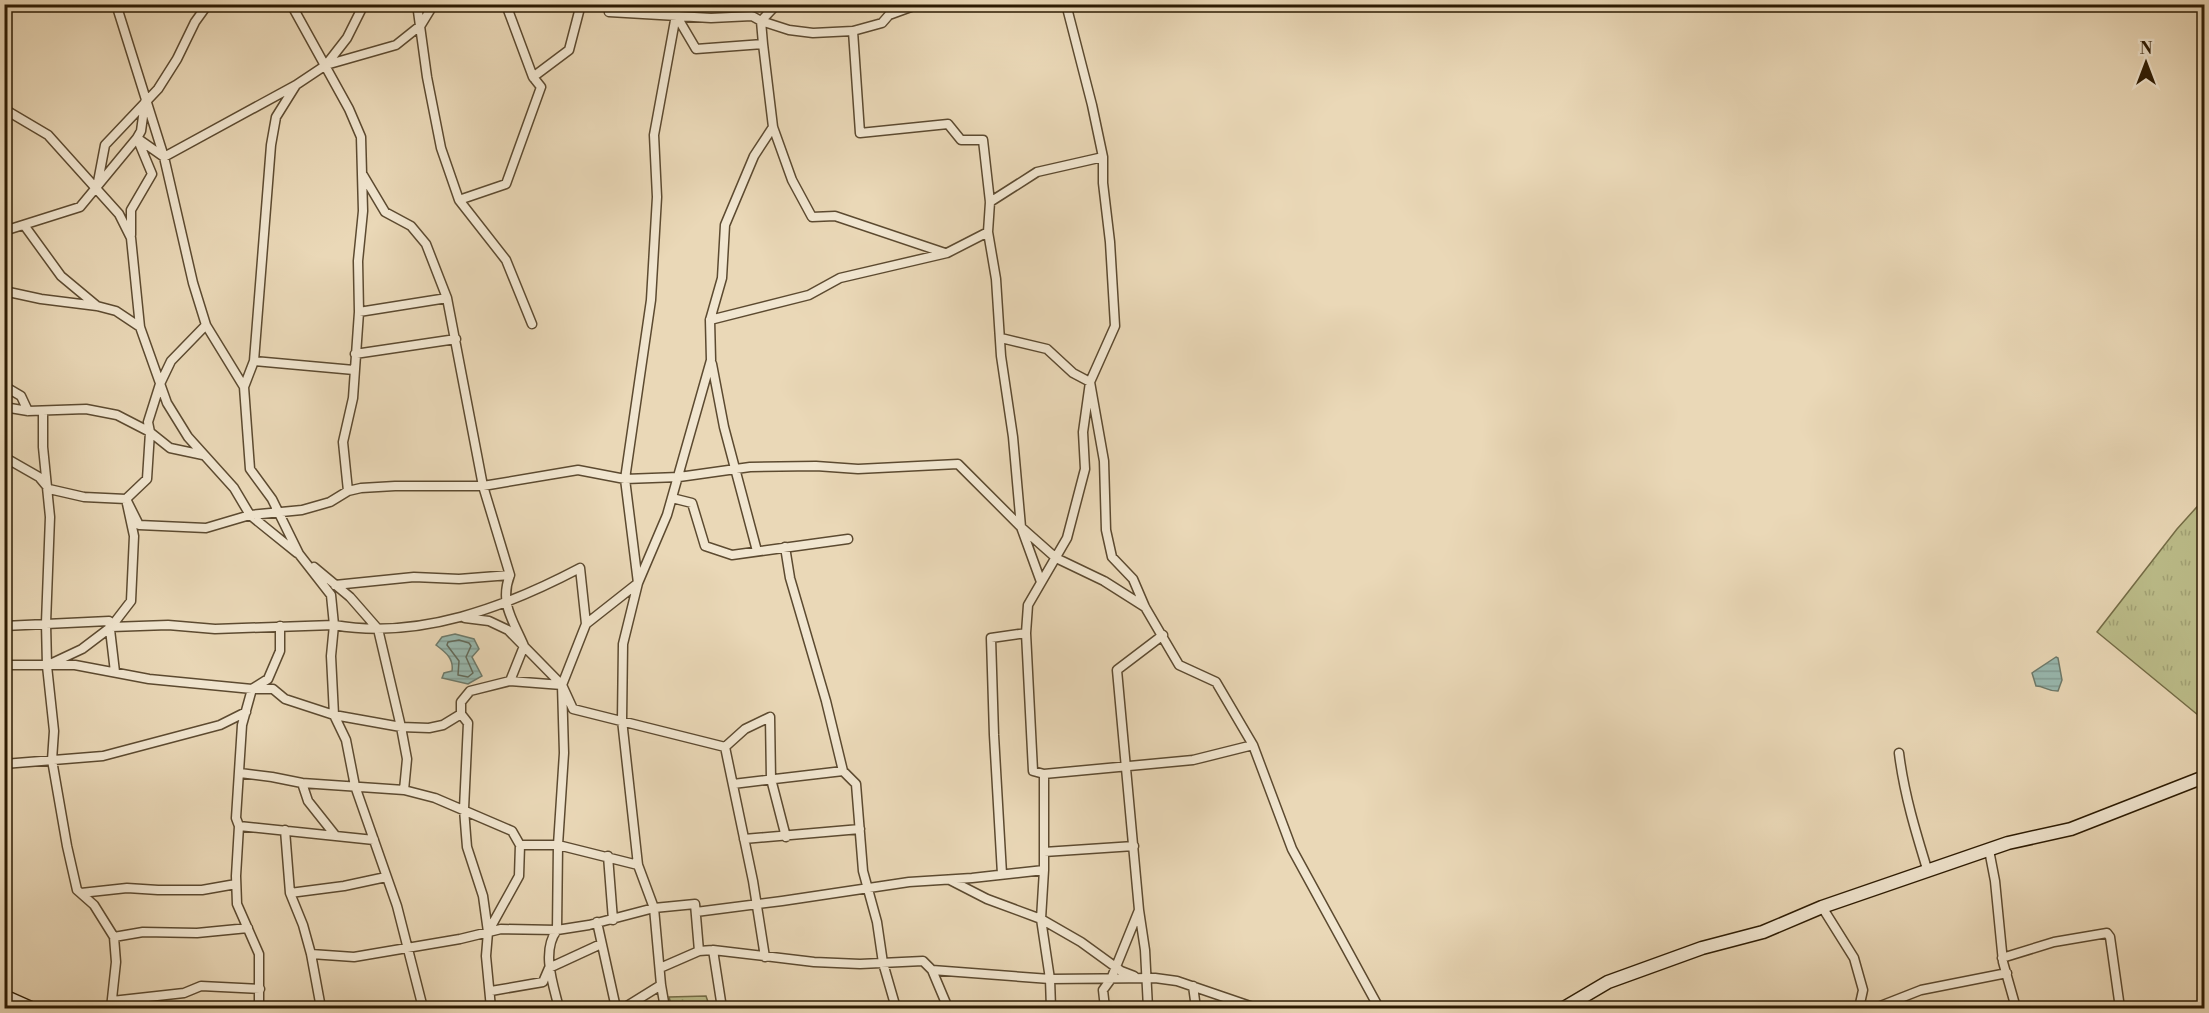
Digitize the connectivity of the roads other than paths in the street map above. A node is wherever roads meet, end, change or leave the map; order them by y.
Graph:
1 (116, 4) edge
2 (208, 4) edge
3 (291, 4) edge
4 (364, 4) edge
5 (417, 4) edge
6 (437, 4) edge
7 (509, 4) edge
8 (581, 4) edge
9 (611, 4) edge
10 (677, 4) edge
11 (777, 4) edge
12 (888, 4) edge
13 (919, 4) edge
14 (1066, 4) edge
15 (676, 15) junction
16 (888, 15) junction
17 (761, 21) junction
18 (421, 25) junction
19 (853, 31) junction
20 (763, 44) junction
21 (326, 65) junction
22 (533, 77) junction
23 (296, 85) junction
24 (145, 100) junction
25 (4, 109) edge
26 (773, 127) junction
27 (137, 138) junction
28 (164, 157) junction
29 (1103, 157) junction
30 (363, 176) junction
31 (97, 188) junction
32 (459, 200) junction
33 (990, 202) junction
34 (24, 225) junction
35 (4, 231) edge
36 (988, 232) junction
37 (130, 238) junction
38 (947, 253) junction
39 (4, 291) edge
40 (447, 298) junction
41 (97, 306) junction
42 (359, 312) junction
43 (710, 320) junction
44 (532, 324) dead end
45 (206, 325) junction
46 (140, 327) junction
47 (1001, 338) junction
48 (456, 339) junction
49 (355, 354) junction
50 (711, 360) junction
51 (254, 361) junction
52 (354, 370) junction
53 (1090, 382) junction
54 (160, 384) junction
55 (4, 386) edge
56 (244, 387) junction
57 (4, 407) edge
58 (28, 411) junction
59 (43, 411) junction
60 (150, 432) junction
61 (203, 455) junction
62 (4, 457) edge
63 (736, 470) junction
64 (679, 477) junction
65 (625, 479) junction
66 (483, 486) junction
67 (49, 489) junction
68 (348, 491) junction
69 (672, 498) junction
70 (126, 499) junction
71 (279, 512) junction
72 (249, 515) junction
73 (1021, 527) junction
74 (848, 539) dead end
75 (785, 547) junction
76 (758, 551) junction
77 (299, 554) junction
78 (1056, 558) junction
79 (510, 575) junction
80 (1041, 582) junction
81 (638, 583) junction
82 (335, 585) junction
83 (505, 601) junction
84 (1145, 607) junction
85 (459, 618) junction
86 (46, 623) junction
87 (586, 624) junction
88 (334, 625) junction
89 (4, 626) edge
90 (280, 626) junction
91 (111, 627) junction
92 (378, 628) junction
93 (1026, 633) junction
94 (1163, 634) junction
95 (524, 646) junction
96 (4, 665) edge
97 (47, 666) junction
98 (115, 672) junction
99 (510, 681) junction
100 (562, 685) junction
101 (252, 689) junction
102 (246, 712) junction
103 (461, 714) junction
104 (334, 715) junction
105 (622, 720) junction
106 (401, 726) junction
107 (1253, 745) junction
108 (725, 747) junction
109 (1899, 753) dead end
110 (52, 760) junction
111 (4, 764) edge
112 (1125, 768) junction
113 (843, 771) junction
114 (240, 773) junction
115 (1044, 774) junction
116 (2205, 777) edge
117 (771, 779) junction
118 (302, 783) junction
119 (733, 784) junction
120 (355, 786) junction
121 (404, 790) junction
122 (464, 809) junction
123 (239, 826) junction
124 (861, 829) junction
125 (285, 830) junction
126 (335, 835) junction
127 (786, 837) junction
128 (744, 839) junction
129 (374, 840) junction
130 (520, 845) junction
131 (558, 845) junction
132 (1134, 846) junction
133 (1989, 850) junction
134 (1044, 852) junction
135 (608, 856) junction
136 (638, 865) junction
137 (1044, 870) junction
138 (1928, 872) junction
139 (1002, 874) junction
140 (386, 877) junction
141 (947, 879) junction
142 (236, 884) junction
143 (866, 887) junction
144 (81, 893) junction
145 (290, 893) junction
146 (757, 904) junction
147 (1822, 907) junction
148 (654, 908) junction
149 (1139, 910) junction
150 (696, 912) junction
151 (1041, 919) junction
152 (613, 920) junction
153 (597, 922) junction
154 (248, 928) junction
155 (557, 930) junction
156 (488, 932) junction
157 (114, 937) junction
158 (601, 944) junction
159 (409, 947) junction
160 (713, 950) junction
161 (699, 951) junction
162 (311, 954) junction
163 (765, 957) junction
164 (2002, 958) junction
165 (884, 963) junction
166 (1115, 967) junction
167 (549, 968) junction
168 (660, 968) junction
169 (932, 970) junction
170 (2007, 974) junction
171 (1144, 978) junction
172 (1050, 979) junction
173 (1111, 979) junction
174 (661, 985) junction
175 (1193, 986) junction
176 (260, 989) junction
177 (490, 991) junction
178 (11, 1002) edge
179 (112, 1005) edge
180 (31, 1008) edge
181 (259, 1008) edge
182 (321, 1008) edge
183 (423, 1008) edge
184 (489, 1008) edge
185 (559, 1008) edge
186 (616, 1008) edge
187 (624, 1008) edge
188 (665, 1008) edge
189 (722, 1008) edge
190 (896, 1008) edge
191 (948, 1008) edge
192 (1051, 1008) edge
193 (1105, 1008) edge
194 (1148, 1008) edge
195 (1196, 1008) edge
196 (1256, 1008) edge
197 (1379, 1008) edge
198 (1563, 1008) edge
199 (1859, 1008) edge
200 (1875, 1008) edge
201 (2016, 1008) edge
202 (2120, 1008) edge

1 - 24 street
2 - 24 street
3 - 21 street
4 - 21 street
5 - 18 street
6 - 18 street
7 - 22 street
8 - 22 street
9 - 15 street
10 - 15 street
11 - 17 street
12 - 16 street
13 - 16 street
14 - 29 street
15 - 17 street
15 - 20 street
15 - 65 street
16 - 19 street
17 - 19 street
17 - 20 street
18 - 21 street
18 - 32 street
19 - 33 street
20 - 26 street
21 - 23 street
21 - 30 street
22 - 32 street
23 - 28 street
23 - 51 street
24 - 27 street
24 - 28 street
24 - 31 street
25 - 31 street
26 - 38 street
26 - 43 street
27 - 28 street
27 - 31 street
27 - 37 street
28 - 45 street
29 - 33 street
29 - 53 street
30 - 40 street
30 - 42 street
31 - 34 street
31 - 37 street
32 - 44 street
33 - 36 street
34 - 35 street
34 - 41 street
36 - 38 street
36 - 47 street
37 - 46 street
38 - 43 street
39 - 41 street
40 - 42 street
40 - 48 street
41 - 46 street
42 - 49 street
43 - 50 street
45 - 54 street
45 - 56 street
46 - 54 street
47 - 53 street
47 - 73 street
48 - 49 street
48 - 66 street
49 - 52 street
50 - 63 street
50 - 64 street
51 - 52 street
51 - 56 street
52 - 68 street
53 - 78 street
53 - 84 street
54 - 60 street
54 - 61 street
55 - 58 street
56 - 71 street
57 - 58 street
58 - 59 street
59 - 60 street
59 - 67 street
60 - 61 street
60 - 70 street
61 - 72 street
62 - 67 street
63 - 64 street
63 - 73 street
63 - 76 street
64 - 65 street
64 - 69 street
65 - 66 street
65 - 81 street
66 - 68 street
66 - 79 street
67 - 70 street
67 - 86 street
68 - 71 street
69 - 76 street
69 - 81 street
70 - 72 street
70 - 91 street
71 - 72 street
71 - 77 street
72 - 77 street
73 - 78 street
73 - 80 street
74 - 75 street
75 - 76 street
75 - 113 street
77 - 82 street
77 - 88 street
78 - 80 street
78 - 84 street
79 - 82 street
79 - 83 street
80 - 93 street
81 - 87 street
81 - 105 street
82 - 92 street
83 - 85 street
83 - 87 street
83 - 95 street
84 - 94 street
85 - 92 street
85 - 95 street
86 - 89 street
86 - 91 street
86 - 97 street
87 - 100 street
88 - 90 street
88 - 92 street
88 - 104 street
90 - 91 street
90 - 101 street
91 - 97 street
91 - 98 street
92 - 106 street
93 - 115 street
93 - 139 street
94 - 107 street
94 - 112 street
95 - 99 street
95 - 100 street
96 - 97 street
97 - 98 street
97 - 110 street
98 - 101 street
99 - 100 street
99 - 103 street
100 - 105 street
100 - 131 street
101 - 102 street
101 - 104 street
102 - 110 street
102 - 114 street
103 - 106 street
103 - 122 street
104 - 106 street
104 - 120 street
105 - 108 street
105 - 136 street
106 - 121 street
107 - 112 street
107 - 197 street
108 - 117 street
108 - 119 street
109 - 138 street
110 - 111 street
110 - 144 street
112 - 115 street
112 - 132 street
113 - 117 street
113 - 124 street
114 - 118 street
114 - 123 street
115 - 134 street
116 - 133 street
117 - 119 street
117 - 127 street
118 - 120 street
118 - 126 street
119 - 128 street
120 - 121 street
120 - 129 street
121 - 122 street
122 - 130 street
122 - 156 street
123 - 125 street
123 - 142 street
124 - 127 street
124 - 143 street
125 - 126 street
125 - 145 street
126 - 129 street
127 - 128 street
128 - 146 street
129 - 140 street
130 - 131 street
130 - 156 street
131 - 135 street
131 - 155 street
132 - 134 street
132 - 149 street
133 - 138 street
133 - 164 street
134 - 137 street
135 - 136 street
135 - 152 street
136 - 148 street
137 - 139 street
137 - 151 street
138 - 147 street
139 - 141 street
140 - 145 street
140 - 159 street
141 - 143 street
141 - 151 street
142 - 144 street
142 - 154 street
143 - 146 street
143 - 165 street
144 - 157 street
145 - 162 street
146 - 150 street
146 - 163 street
147 - 198 street
147 - 199 street
148 - 150 street
148 - 152 street
148 - 168 street
149 - 166 street
149 - 171 street
150 - 161 street
151 - 166 street
151 - 172 street
152 - 153 street
153 - 155 street
153 - 158 street
154 - 157 street
154 - 176 street
155 - 156 street
155 - 167 street
156 - 159 street
156 - 177 street
157 - 179 street
158 - 167 street
158 - 186 street
159 - 162 street
159 - 183 street
160 - 161 street
160 - 163 street
160 - 189 street
161 - 168 street
162 - 182 street
163 - 165 street
164 - 170 street
164 - 202 street
165 - 169 street
165 - 190 street
166 - 171 street
166 - 173 street
167 - 177 street
167 - 185 street
168 - 174 street
169 - 172 street
169 - 191 street
170 - 200 street
170 - 201 street
171 - 173 street
171 - 175 street
171 - 194 street
172 - 173 street
172 - 192 street
173 - 193 street
174 - 187 street
174 - 188 street
175 - 195 street
175 - 196 street
176 - 179 street
176 - 181 street
177 - 184 street
178 - 180 street

